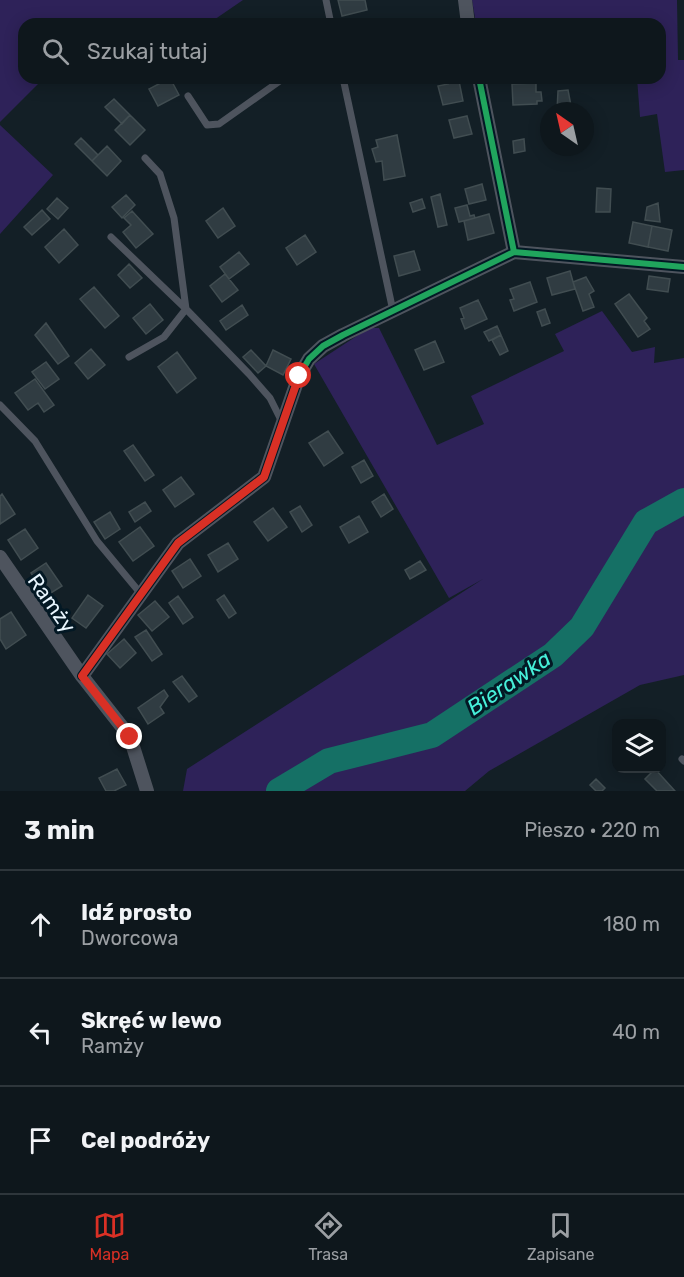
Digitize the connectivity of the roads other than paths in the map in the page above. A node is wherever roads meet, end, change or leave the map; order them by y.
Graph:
1 (326, 0) edge
2 (465, 0) edge
3 (330, 18) edge
4 (467, 18) edge
5 (276, 84) edge
6 (344, 84) edge
7 (480, 84) edge
8 (188, 96) dead end
9 (145, 158) dead end
10 (111, 237) dead end
11 (514, 252) junction
12 (684, 267) edge
13 (186, 309) junction
14 (391, 312) junction
15 (129, 357) dead end
16 (0, 405) edge
17 (283, 424) junction
18 (0, 558) edge
19 (141, 594) junction
20 (82, 676) junction
21 (147, 791) edge

1 - 3 lane
2 - 4 street
5 - 8 lane
6 - 14 lane
7 - 11 street
9 - 13 lane
10 - 13 lane
11 - 12 street
11 - 14 street
13 - 15 lane
13 - 17 lane
14 - 17 street
16 - 19 lane
17 - 19 street
18 - 20 street, Ramży
19 - 20 street
20 - 21 street, Ramży

